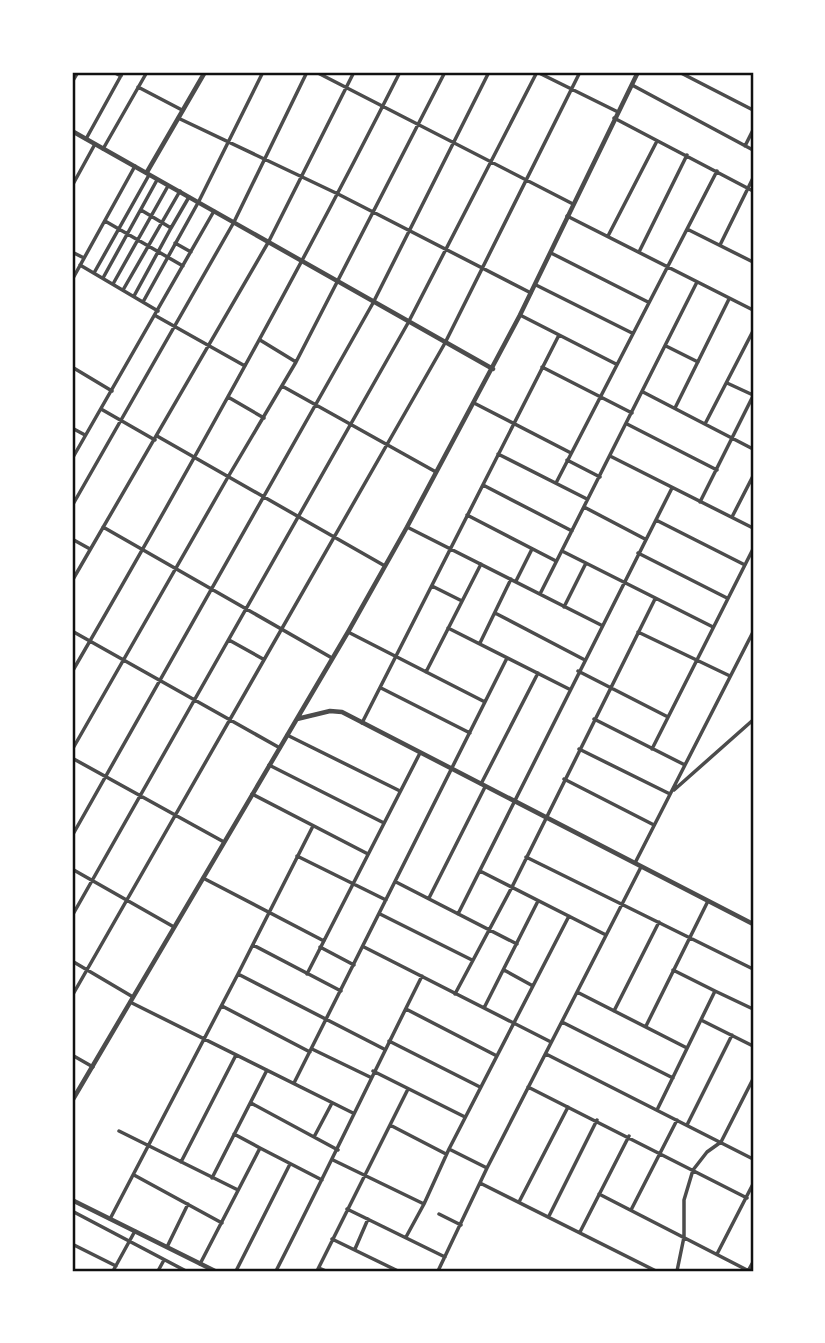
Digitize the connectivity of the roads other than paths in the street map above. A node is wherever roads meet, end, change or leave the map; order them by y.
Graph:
1 (78, 72) edge
2 (113, 72) edge
3 (146, 72) edge
4 (205, 72) edge
5 (263, 72) edge
6 (307, 72) edge
7 (316, 72) edge
8 (355, 72) edge
9 (400, 72) edge
10 (445, 72) edge
11 (489, 72) edge
12 (580, 72) edge
13 (638, 72) edge
14 (679, 72) edge
15 (122, 74) edge
16 (72, 82) edge
17 (632, 85) junction
18 (138, 87) junction
19 (347, 87) junction
20 (572, 89) junction
21 (382, 107) junction
22 (182, 110) junction
23 (753, 110) edge
24 (618, 112) junction
25 (178, 118) junction
26 (614, 118) junction
27 (418, 125) junction
28 (753, 130) edge
29 (72, 131) edge
30 (86, 139) junction
31 (229, 141) junction
32 (657, 141) junction
33 (454, 142) junction
34 (95, 144) junction
35 (746, 146) junction
36 (103, 149) junction
37 (753, 150) edge
38 (687, 155) junction
39 (264, 159) junction
40 (491, 160) junction
41 (135, 166) junction
42 (717, 171) junction
43 (148, 172) junction
44 (159, 178) junction
45 (301, 178) junction
46 (753, 178) edge
47 (526, 179) junction
48 (169, 184) junction
49 (72, 186) edge
50 (751, 189) edge
51 (180, 191) junction
52 (338, 194) junction
53 (190, 196) junction
54 (199, 201) junction
55 (573, 204) junction
56 (141, 210) junction
57 (214, 211) junction
58 (374, 213) junction
59 (152, 216) junction
60 (567, 216) junction
61 (105, 221) junction
62 (162, 222) junction
63 (234, 222) junction
64 (172, 228) junction
65 (118, 229) junction
66 (687, 229) junction
67 (409, 232) junction
68 (127, 234) junction
69 (608, 236) junction
70 (138, 240) junction
71 (269, 241) junction
72 (175, 243) junction
73 (720, 245) junction
74 (148, 246) junction
75 (445, 251) junction
76 (72, 252) edge
77 (158, 252) junction
78 (191, 252) junction
79 (639, 252) junction
80 (551, 253) junction
81 (167, 257) junction
82 (84, 258) junction
83 (303, 262) junction
84 (753, 262) edge
85 (80, 265) junction
86 (183, 266) junction
87 (667, 267) junction
88 (481, 269) junction
89 (94, 273) junction
90 (119, 275) junction
91 (103, 278) junction
92 (72, 280) edge
93 (129, 281) junction
94 (697, 282) junction
95 (338, 283) junction
96 (113, 284) junction
97 (536, 285) junction
98 (123, 290) junction
99 (531, 293) junction
100 (134, 297) junction
101 (729, 299) junction
102 (143, 302) junction
103 (648, 302) junction
104 (373, 303) junction
105 (753, 310) edge
106 (158, 311) junction
107 (520, 315) junction
108 (156, 316) junction
109 (408, 323) junction
110 (175, 326) junction
111 (753, 331) edge
112 (632, 333) junction
113 (559, 335) junction
114 (260, 340) junction
115 (445, 343) junction
116 (208, 345) junction
117 (666, 346) junction
118 (296, 362) junction
119 (698, 362) junction
120 (616, 364) junction
121 (245, 366) junction
122 (72, 367) edge
123 (542, 367) junction
124 (493, 369) junction
125 (727, 383) junction
126 (282, 386) junction
127 (112, 391) junction
128 (643, 392) junction
129 (753, 396) edge
130 (228, 397) junction
131 (600, 397) junction
132 (474, 403) junction
133 (317, 406) junction
134 (675, 408) junction
135 (101, 409) junction
136 (632, 413) junction
137 (264, 418) junction
138 (121, 420) junction
139 (514, 423) junction
140 (627, 424) junction
141 (705, 424) junction
142 (351, 425) junction
143 (72, 428) edge
144 (86, 436) junction
145 (156, 438) junction
146 (733, 438) junction
147 (388, 445) junction
148 (753, 449) edge
149 (571, 453) junction
150 (498, 454) junction
151 (610, 456) junction
152 (194, 457) junction
153 (72, 459) edge
154 (567, 460) junction
155 (717, 470) junction
156 (437, 472) junction
157 (753, 476) edge
158 (228, 477) junction
159 (600, 477) junction
160 (556, 483) junction
161 (483, 485) junction
162 (672, 488) junction
163 (264, 497) junction
164 (588, 499) junction
165 (700, 502) junction
166 (72, 506) edge
167 (584, 508) junction
168 (467, 516) junction
169 (732, 517) junction
170 (299, 518) junction
171 (655, 520) junction
172 (103, 527) junction
173 (407, 527) junction
174 (753, 528) edge
175 (572, 531) junction
176 (334, 538) junction
177 (72, 539) edge
178 (645, 539) junction
179 (753, 548) edge
180 (90, 549) junction
181 (451, 549) junction
182 (532, 549) junction
183 (142, 550) junction
184 (562, 551) junction
185 (638, 553) junction
186 (556, 562) junction
187 (481, 564) junction
188 (586, 564) junction
189 (745, 565) junction
190 (385, 566) junction
191 (176, 569) junction
192 (72, 581) edge
193 (513, 581) junction
194 (622, 582) junction
195 (432, 586) junction
196 (211, 589) junction
197 (540, 594) junction
198 (728, 598) junction
199 (655, 599) junction
200 (461, 601) junction
201 (564, 607) junction
202 (246, 610) junction
203 (495, 613) junction
204 (601, 625) junction
205 (713, 627) junction
206 (448, 628) junction
207 (281, 629) junction
208 (72, 631) edge
209 (348, 632) junction
210 (638, 632) junction
211 (753, 632) edge
212 (90, 640) junction
213 (229, 640) junction
214 (479, 644) junction
215 (396, 656) junction
216 (332, 658) junction
217 (507, 658) junction
218 (263, 659) junction
219 (584, 659) junction
220 (123, 660) junction
221 (696, 660) junction
222 (72, 671) edge
223 (578, 671) junction
224 (426, 672) junction
225 (538, 673) junction
226 (730, 676) junction
227 (158, 680) junction
228 (610, 687) junction
229 (380, 688) junction
230 (569, 689) junction
231 (194, 700) junction
232 (485, 702) junction
233 (668, 717) junction
234 (297, 719) junction
235 (594, 719) junction
236 (229, 720) junction
237 (753, 720) edge
238 (362, 723) junction
239 (470, 733) junction
240 (287, 735) junction
241 (279, 748) junction
242 (579, 749) junction
243 (652, 749) junction
244 (72, 750) edge
245 (420, 753) junction
246 (72, 758) edge
247 (270, 765) junction
248 (685, 765) junction
249 (452, 770) junction
250 (104, 776) junction
251 (564, 779) junction
252 (483, 786) junction
253 (400, 791) junction
254 (252, 794) junction
255 (670, 794) junction
256 (140, 797) junction
257 (514, 802) junction
258 (175, 816) junction
259 (546, 818) junction
260 (384, 823) junction
261 (654, 825) junction
262 (313, 826) junction
263 (72, 836) edge
264 (224, 842) junction
265 (368, 854) junction
266 (297, 856) junction
267 (526, 856) junction
268 (634, 864) junction
269 (641, 867) junction
270 (72, 869) edge
271 (480, 871) junction
272 (204, 878) junction
273 (92, 880) junction
274 (396, 882) junction
275 (353, 883) junction
276 (512, 887) junction
277 (429, 899) junction
278 (127, 900) junction
279 (386, 900) junction
280 (538, 901) junction
281 (708, 901) junction
282 (622, 904) junction
283 (269, 912) junction
284 (380, 914) junction
285 (458, 914) junction
286 (72, 916) edge
287 (569, 916) junction
288 (659, 922) junction
289 (753, 924) edge
290 (174, 927) junction
291 (489, 931) junction
292 (606, 935) junction
293 (690, 937) junction
294 (324, 941) junction
295 (517, 944) junction
296 (253, 945) junction
297 (320, 947) junction
298 (363, 947) junction
299 (472, 960) junction
300 (72, 961) edge
301 (354, 965) junction
302 (87, 970) junction
303 (504, 970) junction
304 (673, 970) junction
305 (753, 970) edge
306 (238, 974) junction
307 (307, 974) junction
308 (422, 976) junction
309 (533, 986) junction
310 (715, 990) junction
311 (341, 991) junction
312 (577, 992) junction
313 (455, 994) junction
314 (72, 996) edge
315 (132, 999) junction
316 (222, 1006) junction
317 (484, 1008) junction
318 (406, 1009) junction
319 (753, 1009) edge
320 (614, 1011) junction
321 (327, 1020) junction
322 (701, 1020) junction
323 (562, 1021) junction
324 (514, 1023) junction
325 (646, 1026) junction
326 (732, 1035) junction
327 (204, 1039) junction
328 (389, 1041) junction
329 (551, 1042) junction
330 (753, 1046) edge
331 (687, 1048) junction
332 (384, 1049) junction
333 (311, 1051) junction
334 (545, 1054) junction
335 (72, 1055) edge
336 (236, 1055) junction
337 (497, 1056) junction
338 (93, 1067) junction
339 (267, 1070) junction
340 (373, 1071) junction
341 (370, 1077) junction
342 (673, 1078) junction
343 (753, 1081) edge
344 (294, 1083) junction
345 (480, 1087) junction
346 (528, 1087) junction
347 (408, 1089) junction
348 (72, 1101) edge
349 (250, 1103) junction
350 (332, 1103) junction
351 (568, 1106) junction
352 (657, 1110) junction
353 (353, 1114) junction
354 (465, 1117) junction
355 (597, 1120) junction
356 (677, 1120) junction
357 (390, 1125) junction
358 (687, 1125) junction
359 (119, 1131) dead end
360 (234, 1134) junction
361 (629, 1136) junction
362 (314, 1137) junction
363 (721, 1142) junction
364 (149, 1146) junction
365 (260, 1148) junction
366 (449, 1149) junction
367 (338, 1150) junction
368 (660, 1153) junction
369 (446, 1154) junction
370 (753, 1159) edge
371 (332, 1160) junction
372 (181, 1163) junction
373 (290, 1164) junction
374 (487, 1168) junction
375 (693, 1170) junction
376 (134, 1175) junction
377 (364, 1176) junction
378 (212, 1178) junction
379 (322, 1180) junction
380 (480, 1183) junction
381 (753, 1185) edge
382 (238, 1191) junction
383 (599, 1194) junction
384 (747, 1198) junction
385 (72, 1200) edge
386 (519, 1202) junction
387 (188, 1204) junction
388 (424, 1204) junction
389 (347, 1209) junction
390 (631, 1210) junction
391 (72, 1211) edge
392 (439, 1214) dead end
393 (549, 1216) junction
394 (110, 1219) junction
395 (368, 1219) junction
396 (222, 1223) junction
397 (461, 1225) junction
398 (135, 1231) junction
399 (580, 1232) junction
400 (406, 1237) junction
401 (684, 1237) junction
402 (332, 1240) junction
403 (130, 1242) junction
404 (72, 1244) edge
405 (167, 1247) junction
406 (355, 1250) junction
407 (717, 1254) junction
408 (445, 1257) junction
409 (164, 1260) junction
410 (753, 1262) edge
411 (200, 1264) junction
412 (116, 1266) junction
413 (318, 1269) edge
414 (114, 1271) edge
415 (159, 1271) edge
416 (186, 1271) edge
417 (215, 1271) edge
418 (236, 1271) edge
419 (276, 1271) edge
420 (326, 1271) edge
421 (398, 1271) edge
422 (438, 1271) edge
423 (656, 1271) edge
424 (677, 1271) edge
425 (749, 1271) edge

1 - 16 street
2 - 15 street
3 - 18 street
4 - 22 street
5 - 31 street
6 - 39 street
7 - 19 street
8 - 19 street
9 - 21 street
10 - 27 street
11 - 33 street
12 - 20 street
13 - 17 street
14 - 23 street
15 - 30 street
17 - 24 street
17 - 35 street
18 - 22 street
18 - 36 street
19 - 21 street
19 - 45 street
20 - 24 street
20 - 40 street
20 - 47 street
21 - 27 street
21 - 52 street
22 - 25 street
24 - 26 street
25 - 31 street
25 - 43 street
26 - 32 street
26 - 55 street
27 - 33 street
27 - 58 street
28 - 35 street
29 - 30 street
30 - 34 street
31 - 39 street
31 - 54 street
32 - 38 street
32 - 69 street
33 - 40 street
33 - 67 street
34 - 36 street
34 - 49 street
35 - 37 street
36 - 41 street
38 - 42 street
38 - 79 street
39 - 45 street
39 - 63 street
40 - 47 street
40 - 75 street
41 - 43 street
41 - 61 street
42 - 50 street
42 - 66 street
43 - 44 street
43 - 65 street
44 - 48 street
44 - 56 street
45 - 52 street
45 - 71 street
46 - 50 street
47 - 55 street
47 - 88 street
48 - 51 street
48 - 59 street
50 - 73 street
51 - 53 street
51 - 62 street
52 - 58 street
52 - 83 street
53 - 54 street
53 - 64 street
54 - 57 street
54 - 72 street
55 - 60 street
56 - 59 street
56 - 68 street
57 - 63 street
57 - 78 street
58 - 67 street
58 - 95 street
59 - 62 street
59 - 70 street
60 - 69 street
60 - 80 street
61 - 65 street
61 - 82 street
62 - 64 street
62 - 74 street
63 - 71 street
63 - 110 street
64 - 77 street
65 - 68 street
65 - 89 street
66 - 73 street
66 - 87 street
67 - 75 street
67 - 104 street
68 - 70 street
68 - 91 street
69 - 79 street
70 - 74 street
70 - 90 street
71 - 83 street
71 - 116 street
72 - 78 street
72 - 81 street
73 - 84 street
74 - 77 street
74 - 93 street
75 - 88 street
75 - 109 street
76 - 82 street
77 - 81 street
77 - 100 street
78 - 86 street
79 - 87 street
80 - 97 street
80 - 103 street
81 - 86 street
81 - 102 street
82 - 85 street
83 - 95 street
83 - 114 street
85 - 89 street
85 - 92 street
86 - 106 street
87 - 94 street
87 - 103 street
88 - 99 street
88 - 115 street
89 - 91 street
90 - 93 street
90 - 96 street
91 - 96 street
93 - 98 street
94 - 101 street
94 - 117 street
95 - 104 street
95 - 118 street
96 - 98 street
97 - 99 street
97 - 112 street
98 - 100 street
99 - 107 street
100 - 102 street
101 - 105 street
101 - 119 street
102 - 106 street
103 - 112 street
104 - 109 street
104 - 133 street
106 - 108 street
107 - 113 street
107 - 124 street
108 - 110 street
108 - 127 street
109 - 115 street
109 - 142 street
110 - 116 street
110 - 138 street
111 - 125 street
112 - 120 street
113 - 120 street
113 - 123 street
114 - 118 street
114 - 121 street
115 - 124 street
115 - 147 street
116 - 121 street
116 - 145 street
117 - 119 street
117 - 128 street
118 - 126 street
119 - 134 street
120 - 131 street
121 - 130 street
122 - 127 street
123 - 131 street
123 - 139 street
124 - 132 street
125 - 129 street
125 - 141 street
126 - 133 street
126 - 137 street
127 - 135 street
128 - 134 street
128 - 136 street
129 - 146 street
130 - 137 street
130 - 152 street
131 - 136 street
131 - 149 street
132 - 139 street
132 - 156 street
133 - 142 street
133 - 163 street
134 - 141 street
135 - 138 street
135 - 144 street
136 - 140 street
137 - 158 street
138 - 145 street
138 - 166 street
139 - 149 street
139 - 150 street
140 - 151 street
140 - 155 street
141 - 146 street
142 - 147 street
142 - 170 street
143 - 144 street
144 - 153 street
145 - 152 street
145 - 172 street
146 - 148 street
146 - 155 street
147 - 156 street
147 - 176 street
149 - 154 street
150 - 160 street
150 - 161 street
151 - 159 street
151 - 162 street
152 - 158 street
152 - 183 street
154 - 159 street
154 - 160 street
155 - 165 street
156 - 173 street
157 - 169 street
158 - 163 street
158 - 191 street
159 - 164 street
160 - 164 street
161 - 168 street
161 - 175 street
162 - 165 street
162 - 171 street
163 - 170 street
163 - 196 street
164 - 167 street
165 - 169 street
167 - 175 street
167 - 178 street
168 - 181 street
168 - 182 street
169 - 174 street
170 - 176 street
170 - 202 street
171 - 178 street
171 - 189 street
172 - 180 street
172 - 183 street
173 - 181 street
173 - 190 street
175 - 184 street
176 - 190 street
176 - 207 street
177 - 180 street
178 - 185 street
179 - 189 street
180 - 192 street
181 - 187 street
181 - 195 street
182 - 186 street
182 - 193 street
183 - 191 street
183 - 212 street
184 - 186 street
184 - 188 street
185 - 194 street
185 - 198 street
186 - 197 street
187 - 193 street
187 - 200 street
188 - 194 street
188 - 201 street
189 - 198 street
190 - 209 street
191 - 196 street
191 - 220 street
193 - 197 street
193 - 203 street
194 - 199 street
194 - 204 street
195 - 200 street
195 - 215 street
196 - 202 street
196 - 227 street
197 - 201 street
198 - 205 street
199 - 205 street
199 - 210 street
200 - 206 street
201 - 204 street
202 - 207 street
202 - 213 street
203 - 214 street
203 - 219 street
204 - 219 street
205 - 221 street
206 - 214 street
206 - 224 street
207 - 216 street
207 - 218 street
208 - 212 street
209 - 215 street
209 - 216 street
210 - 221 street
210 - 228 street
211 - 226 street
212 - 220 street
212 - 222 street
213 - 218 street
213 - 231 street
214 - 217 street
215 - 224 street
215 - 229 street
216 - 234 street
217 - 225 street
217 - 232 street
218 - 236 street
219 - 223 street
220 - 227 street
220 - 244 street
221 - 226 street
221 - 233 street
223 - 228 street
223 - 230 street
224 - 232 street
225 - 230 street
225 - 252 street
226 - 248 street
227 - 231 street
227 - 250 street
228 - 233 street
228 - 235 street
229 - 238 street
229 - 239 street
230 - 257 street
231 - 236 street
231 - 256 street
232 - 239 street
233 - 243 street
234 - 238 street
234 - 240 street
235 - 242 street
235 - 243 street
236 - 241 street
236 - 258 street
237 - 255 street
238 - 245 street
239 - 249 street
240 - 241 street
240 - 253 street
241 - 247 street
242 - 251 street
242 - 255 street
243 - 248 street
245 - 249 street
245 - 253 street
246 - 250 street
247 - 254 street
247 - 260 street
248 - 255 street
249 - 252 street
249 - 274 street
250 - 256 street
250 - 263 street
251 - 259 street
251 - 261 street
252 - 257 street
252 - 277 street
253 - 260 street
254 - 262 street
254 - 264 street
255 - 261 street
256 - 258 street
256 - 273 street
257 - 259 street
257 - 271 street
258 - 264 street
258 - 278 street
259 - 267 street
259 - 268 street
260 - 265 street
261 - 268 street
262 - 265 street
262 - 266 street
264 - 272 street
265 - 275 street
266 - 275 street
266 - 283 street
267 - 276 street
267 - 282 street
268 - 269 street
269 - 281 street
269 - 282 street
270 - 273 street
271 - 276 street
271 - 285 street
272 - 283 street
272 - 290 street
273 - 278 street
273 - 286 street
274 - 277 street
274 - 279 street
275 - 279 street
275 - 294 street
276 - 280 street
276 - 291 street
277 - 285 street
278 - 290 street
278 - 302 street
279 - 284 street
280 - 287 street
280 - 295 street
281 - 289 street
281 - 293 street
282 - 288 street
282 - 292 street
283 - 294 street
283 - 296 street
284 - 298 street
284 - 299 street
285 - 291 street
287 - 292 street
287 - 309 street
288 - 293 street
288 - 320 street
290 - 315 street
291 - 295 street
291 - 299 street
292 - 312 street
293 - 304 street
293 - 305 street
294 - 297 street
295 - 303 street
296 - 306 street
296 - 307 street
297 - 301 street
297 - 307 street
298 - 301 street
298 - 308 street
299 - 313 street
300 - 302 street
301 - 311 street
302 - 314 street
302 - 315 street
303 - 309 street
303 - 317 street
304 - 310 street
304 - 325 street
306 - 316 street
306 - 321 street
307 - 311 street
308 - 313 street
308 - 318 street
309 - 324 street
310 - 319 street
310 - 322 street
311 - 321 street
312 - 320 street
312 - 323 street
313 - 317 street
315 - 327 street
315 - 338 street
316 - 327 street
316 - 333 street
317 - 324 street
318 - 328 street
318 - 337 street
320 - 325 street
321 - 332 street
321 - 333 street
322 - 326 street
322 - 331 street
323 - 329 street
323 - 342 street
324 - 329 street
324 - 337 street
325 - 331 street
326 - 330 street
326 - 358 street
327 - 336 street
327 - 364 street
328 - 332 street
328 - 345 street
329 - 334 street
331 - 342 street
332 - 340 street
333 - 341 street
333 - 344 street
334 - 346 street
334 - 352 street
335 - 338 street
336 - 339 street
336 - 372 street
337 - 345 street
338 - 348 street
339 - 344 street
339 - 349 street
340 - 341 street
340 - 347 street
341 - 353 street
342 - 352 street
343 - 363 street
344 - 350 street
345 - 354 street
346 - 351 street
346 - 374 street
347 - 354 street
347 - 357 street
349 - 360 street
349 - 362 street
350 - 353 street
350 - 362 street
351 - 355 street
351 - 386 street
352 - 356 street
353 - 367 street
354 - 366 street
355 - 361 street
355 - 393 street
356 - 358 street
356 - 368 street
357 - 369 street
357 - 377 street
358 - 363 street
359 - 364 street
360 - 365 street
360 - 378 street
361 - 368 street
361 - 383 street
362 - 367 street
363 - 370 street
363 - 375 street
364 - 372 street
364 - 376 street
365 - 373 street
365 - 382 street
366 - 369 street
366 - 374 street
367 - 371 street
368 - 375 street
368 - 390 street
369 - 388 street
371 - 377 street
371 - 379 street
372 - 378 street
373 - 379 street
373 - 418 street
374 - 380 street
375 - 384 street
375 - 401 street
376 - 387 street
376 - 394 street
377 - 388 street
377 - 389 street
378 - 382 street
379 - 419 street
380 - 386 street
380 - 397 street
381 - 384 street
382 - 396 street
383 - 390 street
383 - 399 street
384 - 407 street
385 - 394 street
386 - 393 street
387 - 396 street
387 - 405 street
388 - 400 street
389 - 395 street
389 - 402 street
390 - 401 street
391 - 403 street
392 - 397 street
393 - 399 street
394 - 398 street
395 - 400 street
395 - 406 street
396 - 411 street
397 - 408 street
398 - 403 street
398 - 405 street
399 - 423 street
400 - 408 street
401 - 407 street
401 - 424 street
402 - 406 street
402 - 413 street
403 - 409 street
403 - 412 street
404 - 412 street
405 - 411 street
406 - 421 street
407 - 425 street
408 - 422 street
409 - 415 street
409 - 416 street
410 - 425 street
411 - 417 street
412 - 414 street
413 - 420 street

